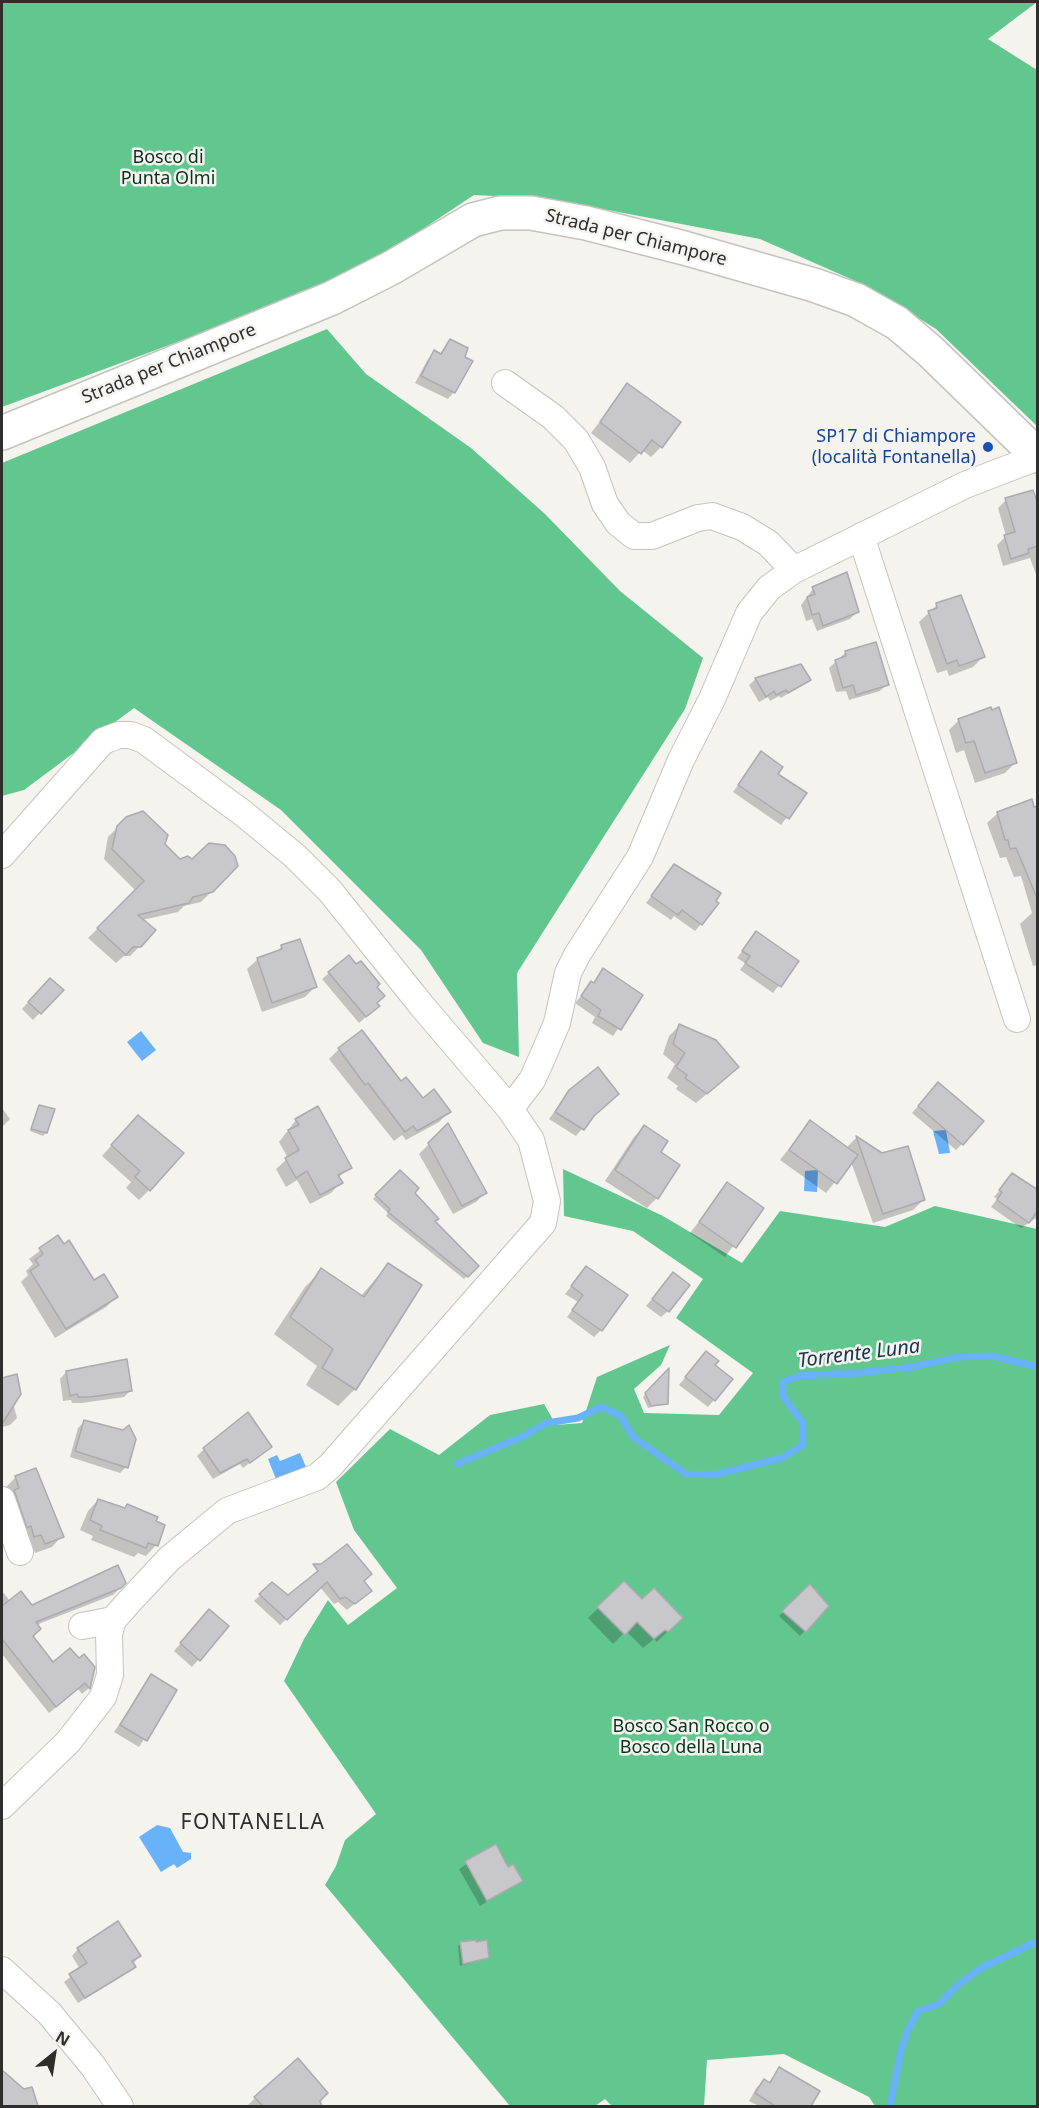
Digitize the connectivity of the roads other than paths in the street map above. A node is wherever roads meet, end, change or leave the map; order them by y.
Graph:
1 (505, 383) dead end
2 (2, 433) edge
3 (1038, 456) edge
4 (861, 536) junction
5 (794, 570) junction
6 (2, 855) edge
7 (1017, 1020) dead end
8 (510, 1109) junction
9 (2, 1500) edge
10 (20, 1552) dead end
11 (113, 1620) junction
12 (82, 1626) dead end
13 (2, 1806) edge
14 (2, 1970) edge
15 (120, 2106) edge

1 - 5 street
2 - 3 street, Strada per Chiampore
3 - 4 street
4 - 5 street
4 - 7 street
5 - 8 street
6 - 8 street
8 - 11 street
9 - 10 street
11 - 12 street
11 - 13 street
14 - 15 street

